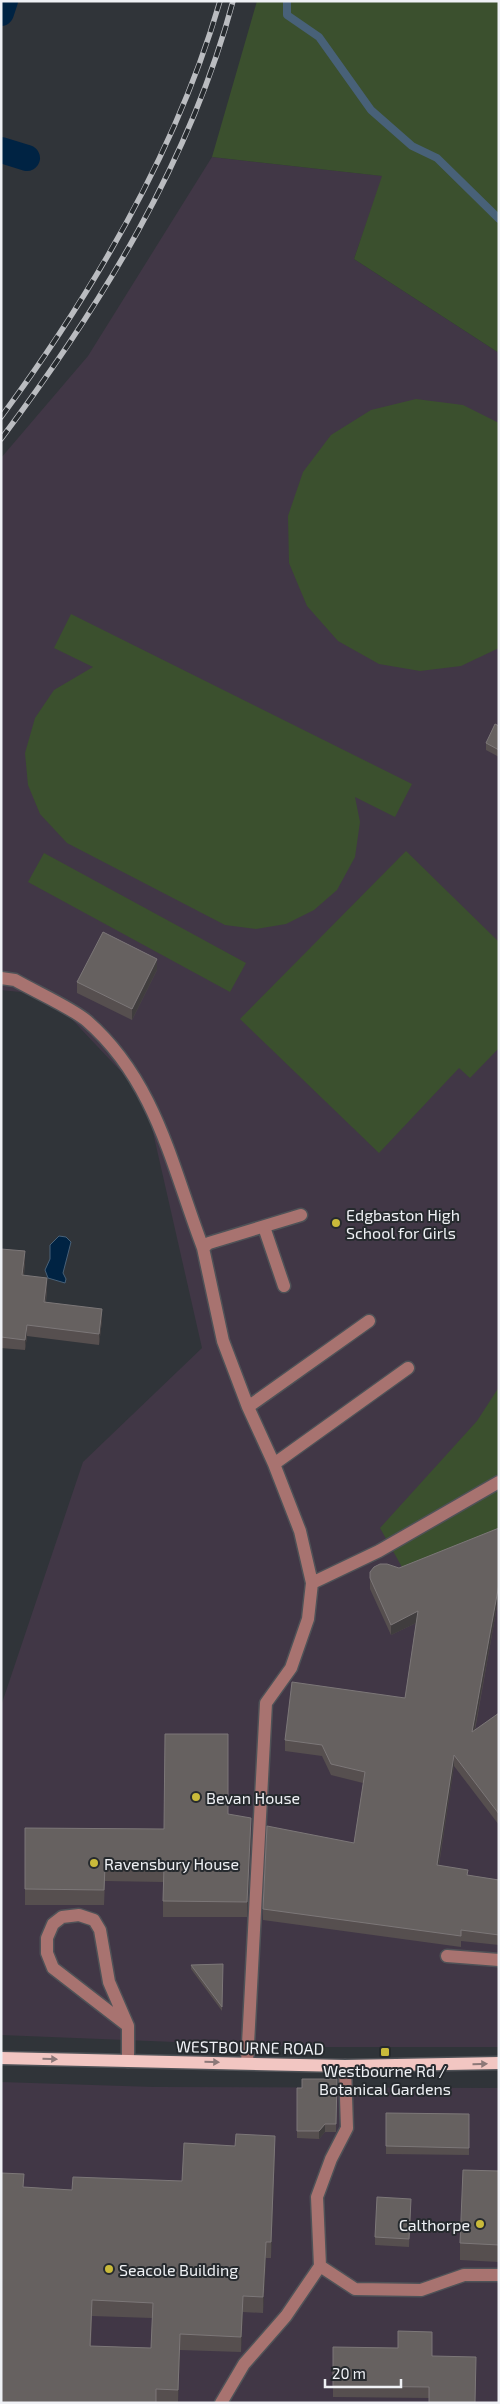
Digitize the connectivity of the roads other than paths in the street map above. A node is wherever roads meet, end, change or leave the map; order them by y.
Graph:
1 (1, 978) edge
2 (301, 1215) dead end
3 (264, 1227) junction
4 (203, 1248) junction
5 (284, 1286) dead end
6 (369, 1321) dead end
7 (408, 1368) dead end
8 (248, 1407) junction
9 (274, 1464) junction
10 (499, 1482) edge
11 (312, 1583) junction
12 (447, 1956) dead end
13 (499, 1960) edge
14 (128, 2026) junction
15 (1, 2058) edge
16 (128, 2062) junction
17 (247, 2063) junction
18 (499, 2063) edge
19 (345, 2066) junction
20 (320, 2266) junction
21 (499, 2275) edge
22 (221, 2403) edge

1 - 4 lane
2 - 3 lane
3 - 4 lane
3 - 5 lane
4 - 8 lane
6 - 8 lane
7 - 9 lane
8 - 9 lane
9 - 11 lane
10 - 11 lane
11 - 17 lane
12 - 13 lane
14 - 14 lane
14 - 16 lane
15 -> 16 main road, WESTBOURNE ROAD
16 -> 17 main road, WESTBOURNE ROAD
17 - 19 main road, WESTBOURNE ROAD
19 -> 18 main road, WESTBOURNE ROAD
19 - 20 lane
20 - 21 lane
20 - 22 lane

